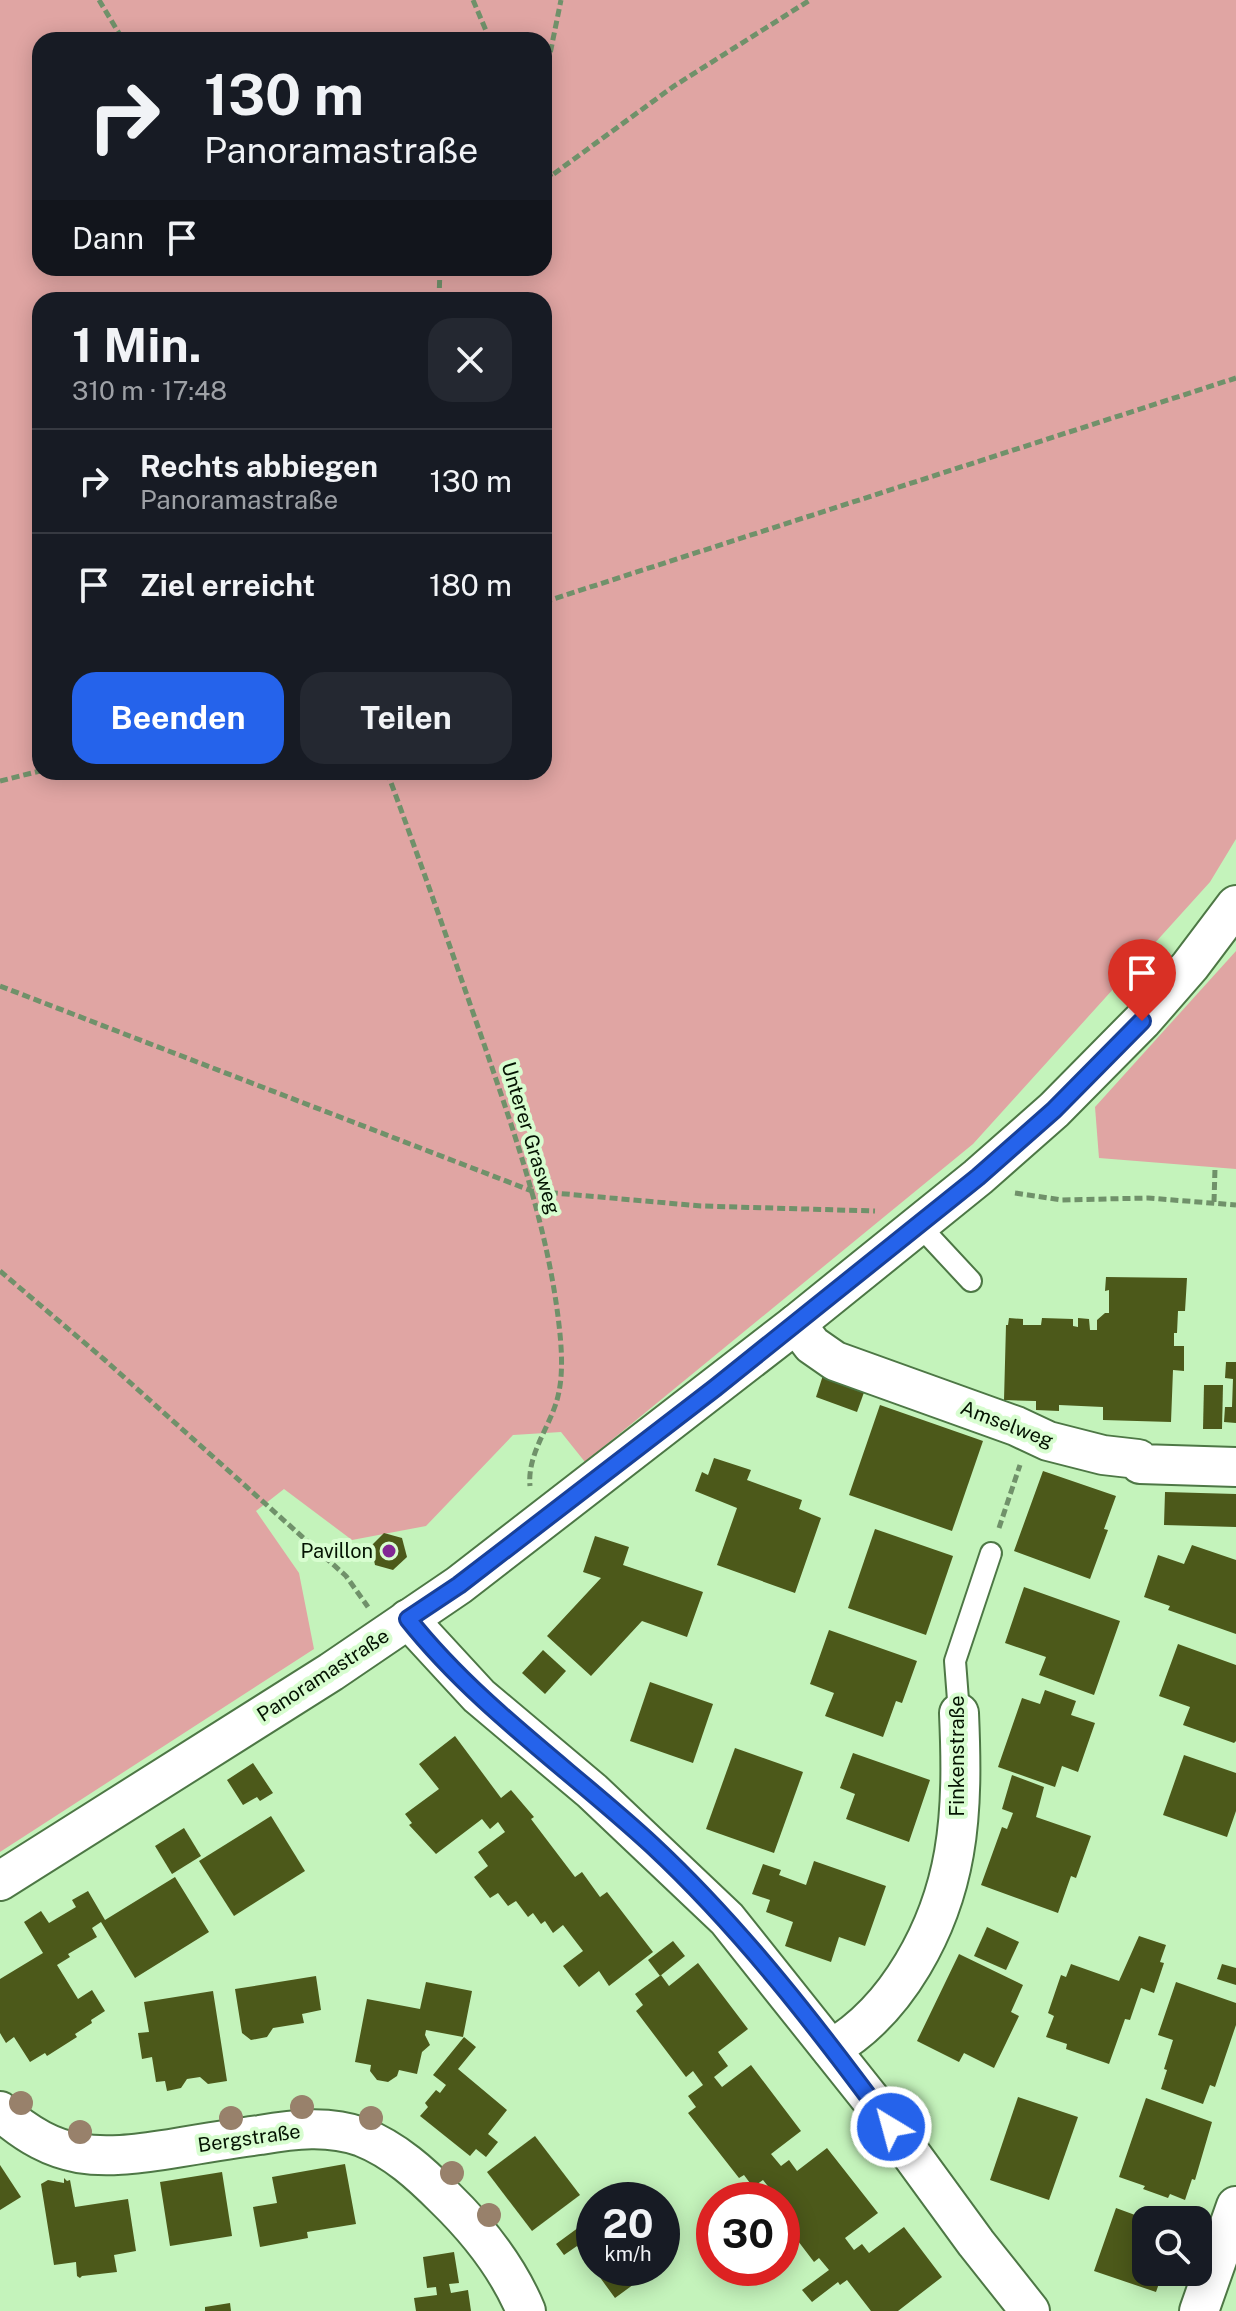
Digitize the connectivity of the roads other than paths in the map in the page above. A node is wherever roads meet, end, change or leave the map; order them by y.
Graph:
1 (1236, 905) edge
2 (925, 1218) junction
3 (971, 1281) dead end
4 (796, 1324) junction
5 (1236, 1467) edge
6 (991, 1553) road end
7 (396, 1627) junction
8 (959, 1713) joint
9 (0, 1881) edge
10 (831, 2049) junction
11 (0, 2111) edge
12 (1236, 2206) edge
13 (526, 2311) edge
14 (1030, 2311) edge
15 (1199, 2311) edge

1 - 2 street, Panoramastraße
2 - 3 lane
2 - 4 street, Panoramastraße
4 - 5 street, Amselweg
4 - 7 street, Panoramastraße
6 - 8 lane, Finkenstraße
7 - 9 street, Panoramastraße
7 - 10 street
8 - 10 street, Finkenstraße
10 - 14 street
11 - 13 street, Bergstraße
12 - 15 street

